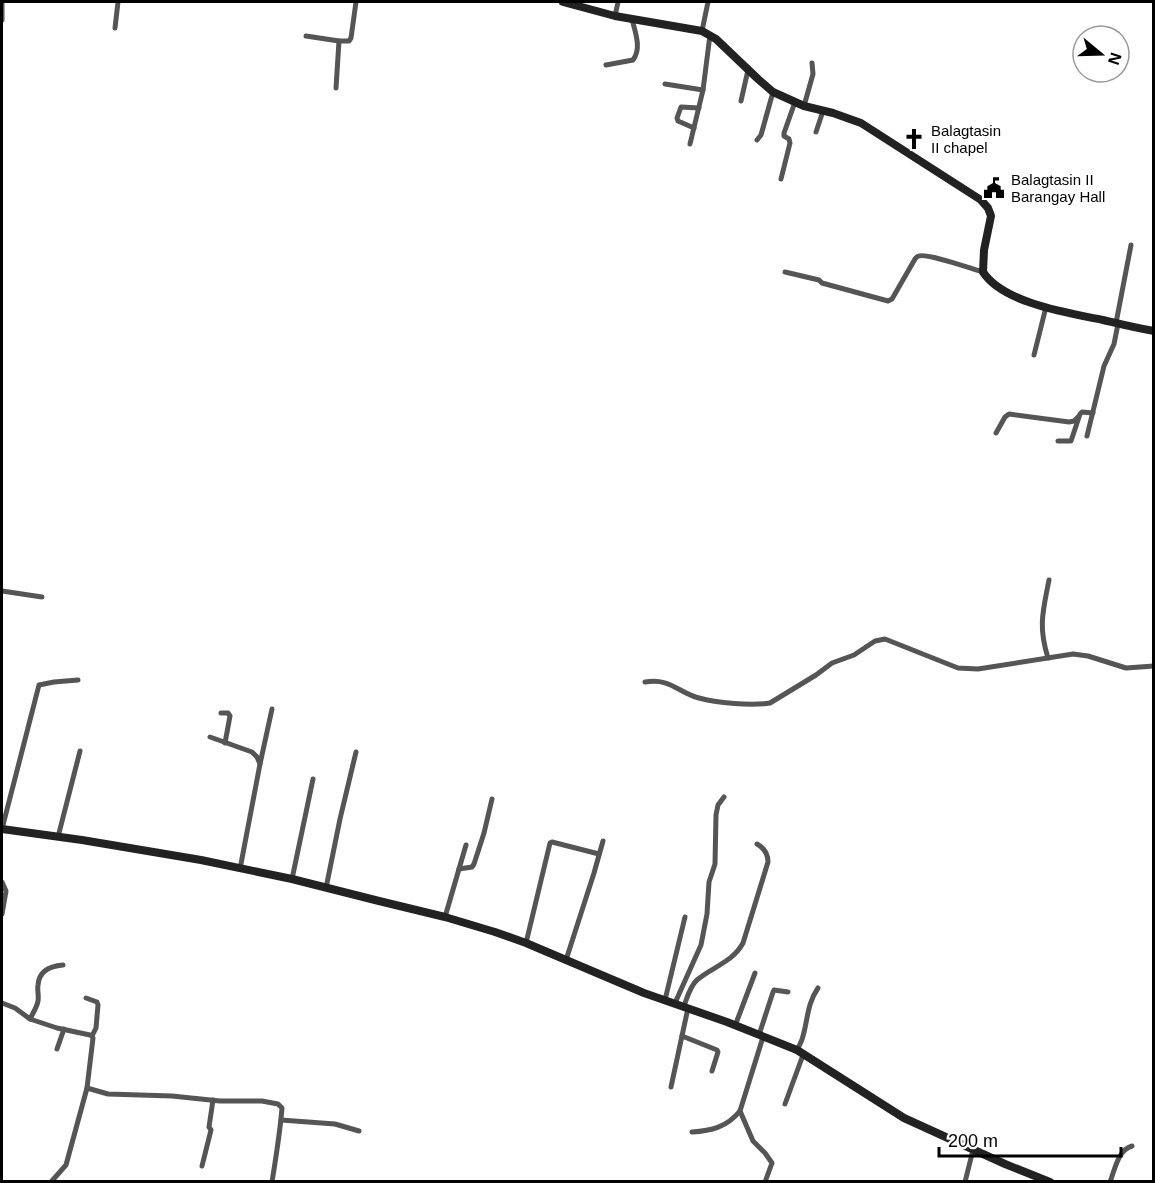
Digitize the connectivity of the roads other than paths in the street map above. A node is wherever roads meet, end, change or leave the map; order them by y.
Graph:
1 (2, 2) edge
2 (118, 2) edge
3 (356, 2) edge
4 (563, 2) edge
5 (618, 2) edge
6 (708, 2) edge
7 (615, 16) junction
8 (632, 19) junction
9 (2, 20) edge
10 (115, 28) dead end
11 (706, 33) junction
12 (306, 36) dead end
13 (339, 41) junction
14 (812, 63) dead end
15 (606, 65) dead end
16 (748, 70) junction
17 (665, 84) dead end
18 (336, 88) dead end
19 (703, 90) junction
20 (773, 92) junction
21 (741, 101) dead end
22 (795, 102) junction
23 (804, 106) junction
24 (699, 108) junction
25 (823, 111) junction
26 (694, 128) junction
27 (816, 132) dead end
28 (757, 140) dead end
29 (690, 144) dead end
30 (781, 179) dead end
31 (1131, 245) dead end
32 (785, 272) dead end
33 (983, 272) junction
34 (1046, 307) junction
35 (1117, 323) junction
36 (1154, 331) edge
37 (1034, 355) dead end
38 (1093, 413) junction
39 (1078, 417) junction
40 (996, 432) dead end
41 (1087, 436) dead end
42 (1058, 441) dead end
43 (1048, 580) dead end
44 (2, 591) edge
45 (42, 597) dead end
46 (1048, 658) junction
47 (1154, 666) edge
48 (78, 680) dead end
49 (645, 682) dead end
50 (272, 709) dead end
51 (221, 713) dead end
52 (210, 737) dead end
53 (225, 742) junction
54 (80, 751) dead end
55 (356, 752) dead end
56 (260, 764) junction
57 (313, 779) dead end
58 (724, 797) dead end
59 (492, 800) dead end
60 (2, 829) edge
61 (58, 837) junction
62 (603, 841) dead end
63 (757, 844) dead end
64 (466, 845) dead end
65 (599, 854) junction
66 (240, 868) junction
67 (459, 869) junction
68 (292, 879) junction
69 (2, 882) edge
70 (326, 888) junction
71 (2, 914) edge
72 (445, 917) junction
73 (685, 917) dead end
74 (526, 943) junction
75 (566, 960) junction
76 (63, 965) dead end
77 (755, 973) dead end
78 (818, 988) dead end
79 (788, 992) dead end
80 (86, 998) dead end
81 (664, 1000) junction
82 (2, 1003) edge
83 (675, 1003) junction
84 (686, 1007) junction
85 (30, 1019) junction
86 (735, 1026) junction
87 (64, 1029) junction
88 (92, 1036) junction
89 (682, 1036) junction
90 (761, 1036) junction
91 (57, 1049) dead end
92 (800, 1052) junction
93 (712, 1071) dead end
94 (671, 1087) dead end
95 (87, 1088) junction
96 (213, 1100) junction
97 (785, 1104) dead end
98 (740, 1112) junction
99 (281, 1120) junction
100 (359, 1131) dead end
101 (692, 1132) dead end
102 (1132, 1146) dead end
103 (973, 1150) junction
104 (202, 1166) dead end
105 (51, 1182) edge
106 (272, 1182) edge
107 (765, 1182) edge
108 (965, 1182) edge
109 (1050, 1182) edge
110 (1110, 1182) edge

1 - 9 street
2 - 10 street
3 - 13 street
4 - 7 street
5 - 7 street
6 - 11 street
7 - 8 street
8 - 11 street
8 - 15 street
11 - 16 street
11 - 19 street
12 - 13 street
13 - 18 street
14 - 23 street
16 - 20 street
16 - 21 street
17 - 19 street
19 - 24 street
20 - 22 street
20 - 28 street
22 - 23 street
22 - 30 street
23 - 25 street
24 - 26 street
24 - 26 street
25 - 27 street
25 - 33 street
26 - 29 street
31 - 35 street
32 - 33 street
33 - 34 street
34 - 35 street
34 - 37 street
35 - 36 street
35 - 38 street
38 - 39 street
38 - 41 street
39 - 40 street
39 - 42 street
43 - 46 street
44 - 45 street
46 - 47 street
46 - 49 street
48 - 60 street
50 - 56 street
51 - 53 street
52 - 53 street
53 - 56 street
54 - 61 street
55 - 70 street
56 - 66 street
57 - 68 street
58 - 83 street
59 - 67 street
60 - 61 street
61 - 66 street
62 - 65 street
63 - 84 street
64 - 67 street
65 - 74 street
65 - 75 street
66 - 68 street
67 - 72 street
68 - 70 street
69 - 71 street
70 - 72 street
72 - 74 street
73 - 81 street
74 - 75 street
75 - 81 street
76 - 85 street
77 - 86 street
78 - 92 street
79 - 90 street
80 - 88 street
81 - 83 street
82 - 85 street
83 - 84 street
84 - 86 street
84 - 89 street
85 - 87 street
86 - 90 street
87 - 88 street
87 - 91 street
88 - 95 street
89 - 93 street
89 - 94 street
90 - 92 street
90 - 98 street
92 - 97 street
92 - 103 street
95 - 96 street
95 - 105 street
96 - 99 street
96 - 104 street
98 - 101 street
98 - 107 street
99 - 100 street
99 - 106 street
102 - 110 street
103 - 108 street
103 - 109 street

